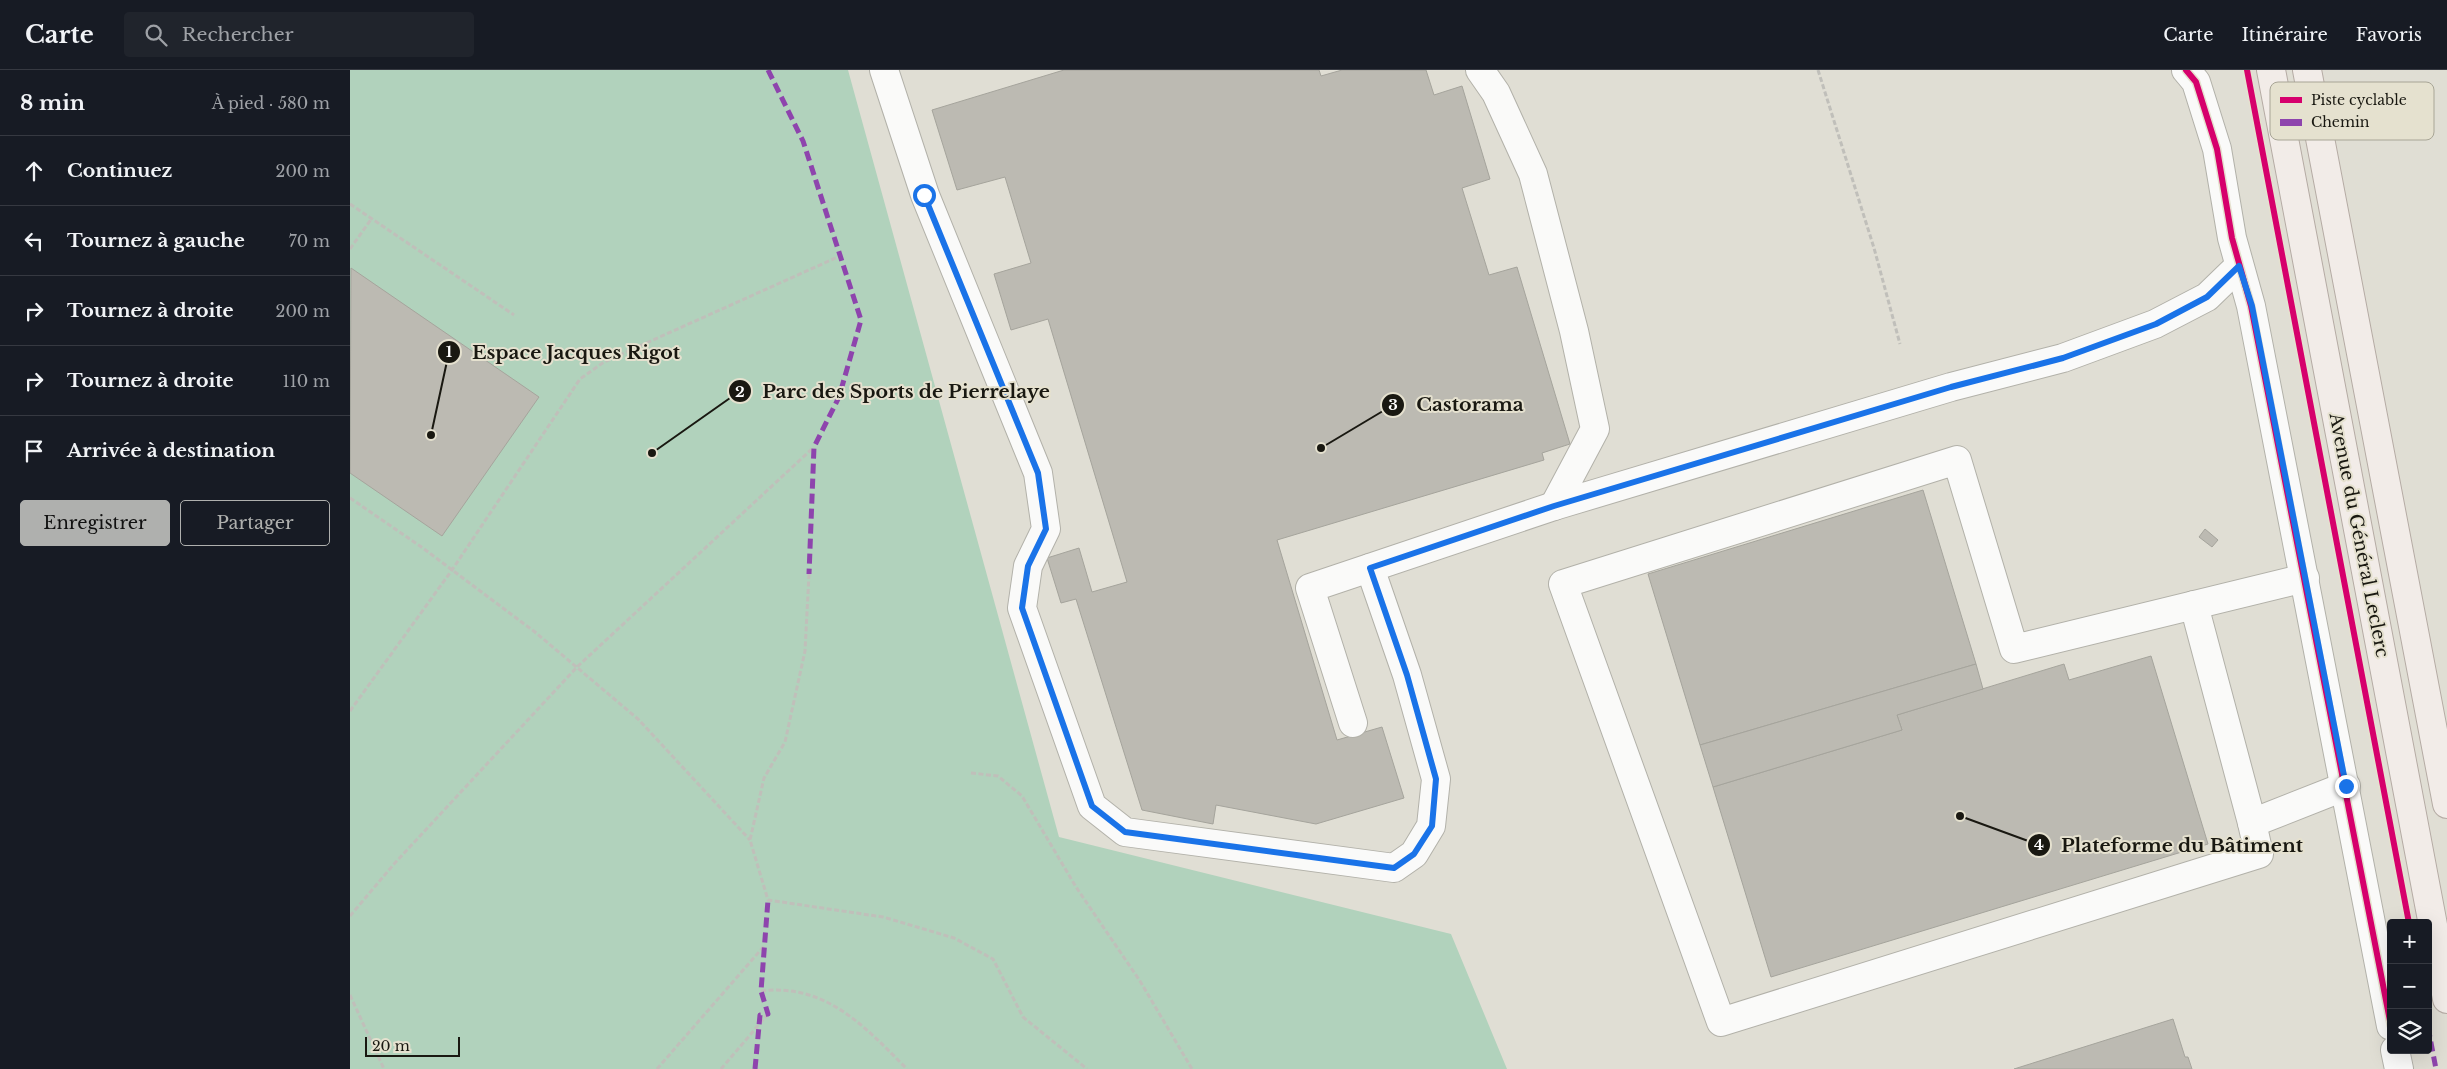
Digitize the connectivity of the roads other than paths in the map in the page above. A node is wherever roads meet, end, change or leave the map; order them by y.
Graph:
1 (884, 70) edge
2 (1480, 70) edge
3 (2186, 70) edge
4 (2285, 140) edge
5 (2320, 140) edge
6 (2239, 266) junction
7 (1554, 506) junction
8 (1370, 568) junction
9 (2305, 578) junction
10 (2194, 605) junction
11 (1353, 723) dead end
12 (2346, 786) junction
13 (2447, 804) edge
14 (2252, 822) junction
15 (2447, 999) edge
16 (2388, 1009) edge
17 (2396, 1054) edge
18 (2399, 1069) edge

1 - 8 street
2 - 7 street
3 - 6 street
4 - 15 main road, Avenue du Général Leclerc
5 - 13 main road, Avenue du Général Leclerc
6 - 7 street
6 - 9 street
7 - 8 street
8 - 11 street
9 - 10 street
9 - 12 street
10 - 14 street
10 - 14 street
12 - 14 street
12 - 16 street
17 - 18 street

